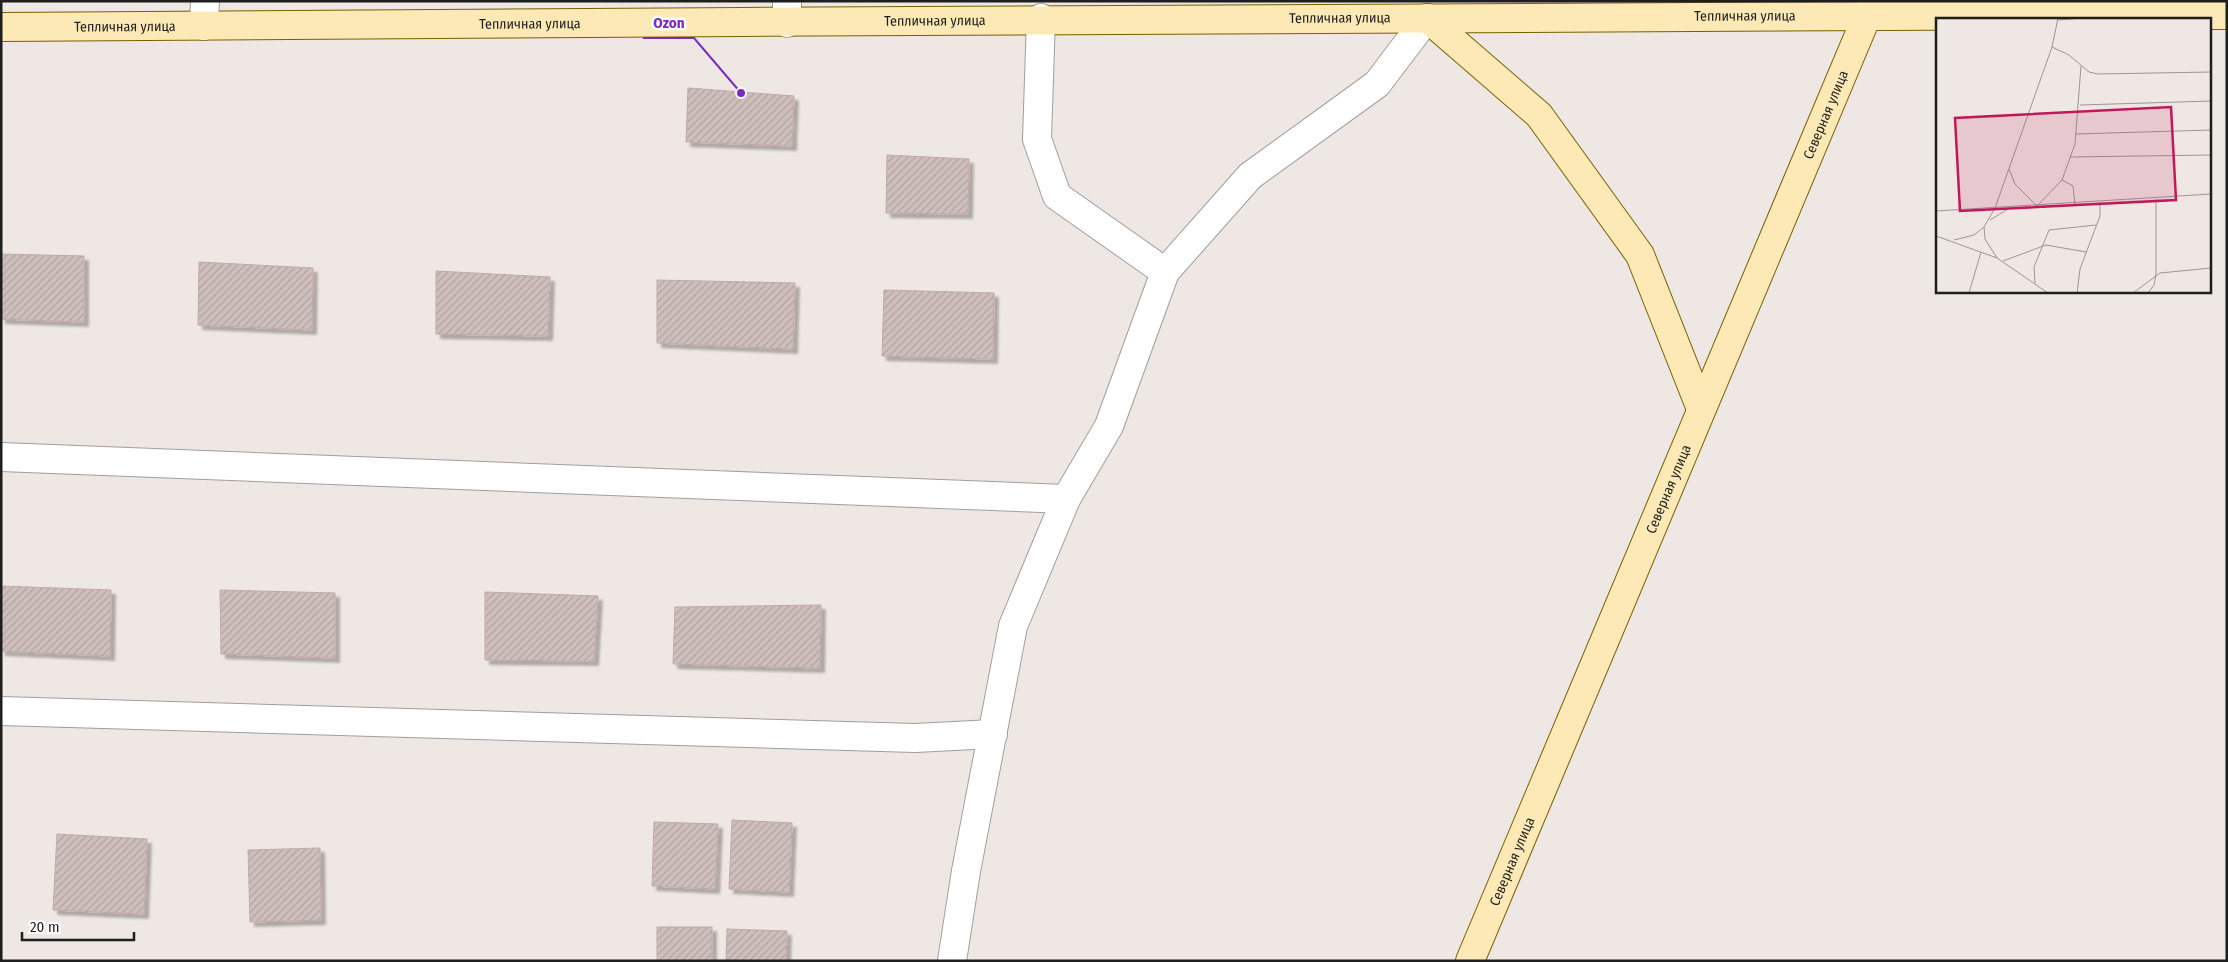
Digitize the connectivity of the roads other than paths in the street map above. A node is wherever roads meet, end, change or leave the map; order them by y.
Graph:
1 (1734, 1) edge
2 (1871, 8) edge
3 (1999, 8) edge
4 (787, 12) edge
5 (205, 14) edge
6 (2227, 15) edge
7 (1690, 17) junction
8 (1041, 18) junction
9 (1427, 18) junction
10 (1, 27) edge
11 (1165, 272) junction
12 (1701, 409) junction
13 (1, 457) edge
14 (1066, 499) junction
15 (1, 711) edge
16 (993, 734) junction
17 (952, 961) edge
18 (1470, 961) edge

1 - 7 main road
2 - 3 main road, Тепличная улица
2 - 7 main road, Тепличная улица
2 - 12 main road, Северная улица
3 - 6 main road, Тепличная улица
4 - 5 main road, Тепличная улица
4 - 8 main road, Тепличная улица
5 - 10 main road, Тепличная улица
7 - 9 main road, Тепличная улица
8 - 9 main road, Тепличная улица
8 - 11 street
9 - 11 street
9 - 12 main road
11 - 14 street
12 - 18 main road, Северная улица
13 - 14 street
14 - 16 street
15 - 16 street
16 - 17 street

